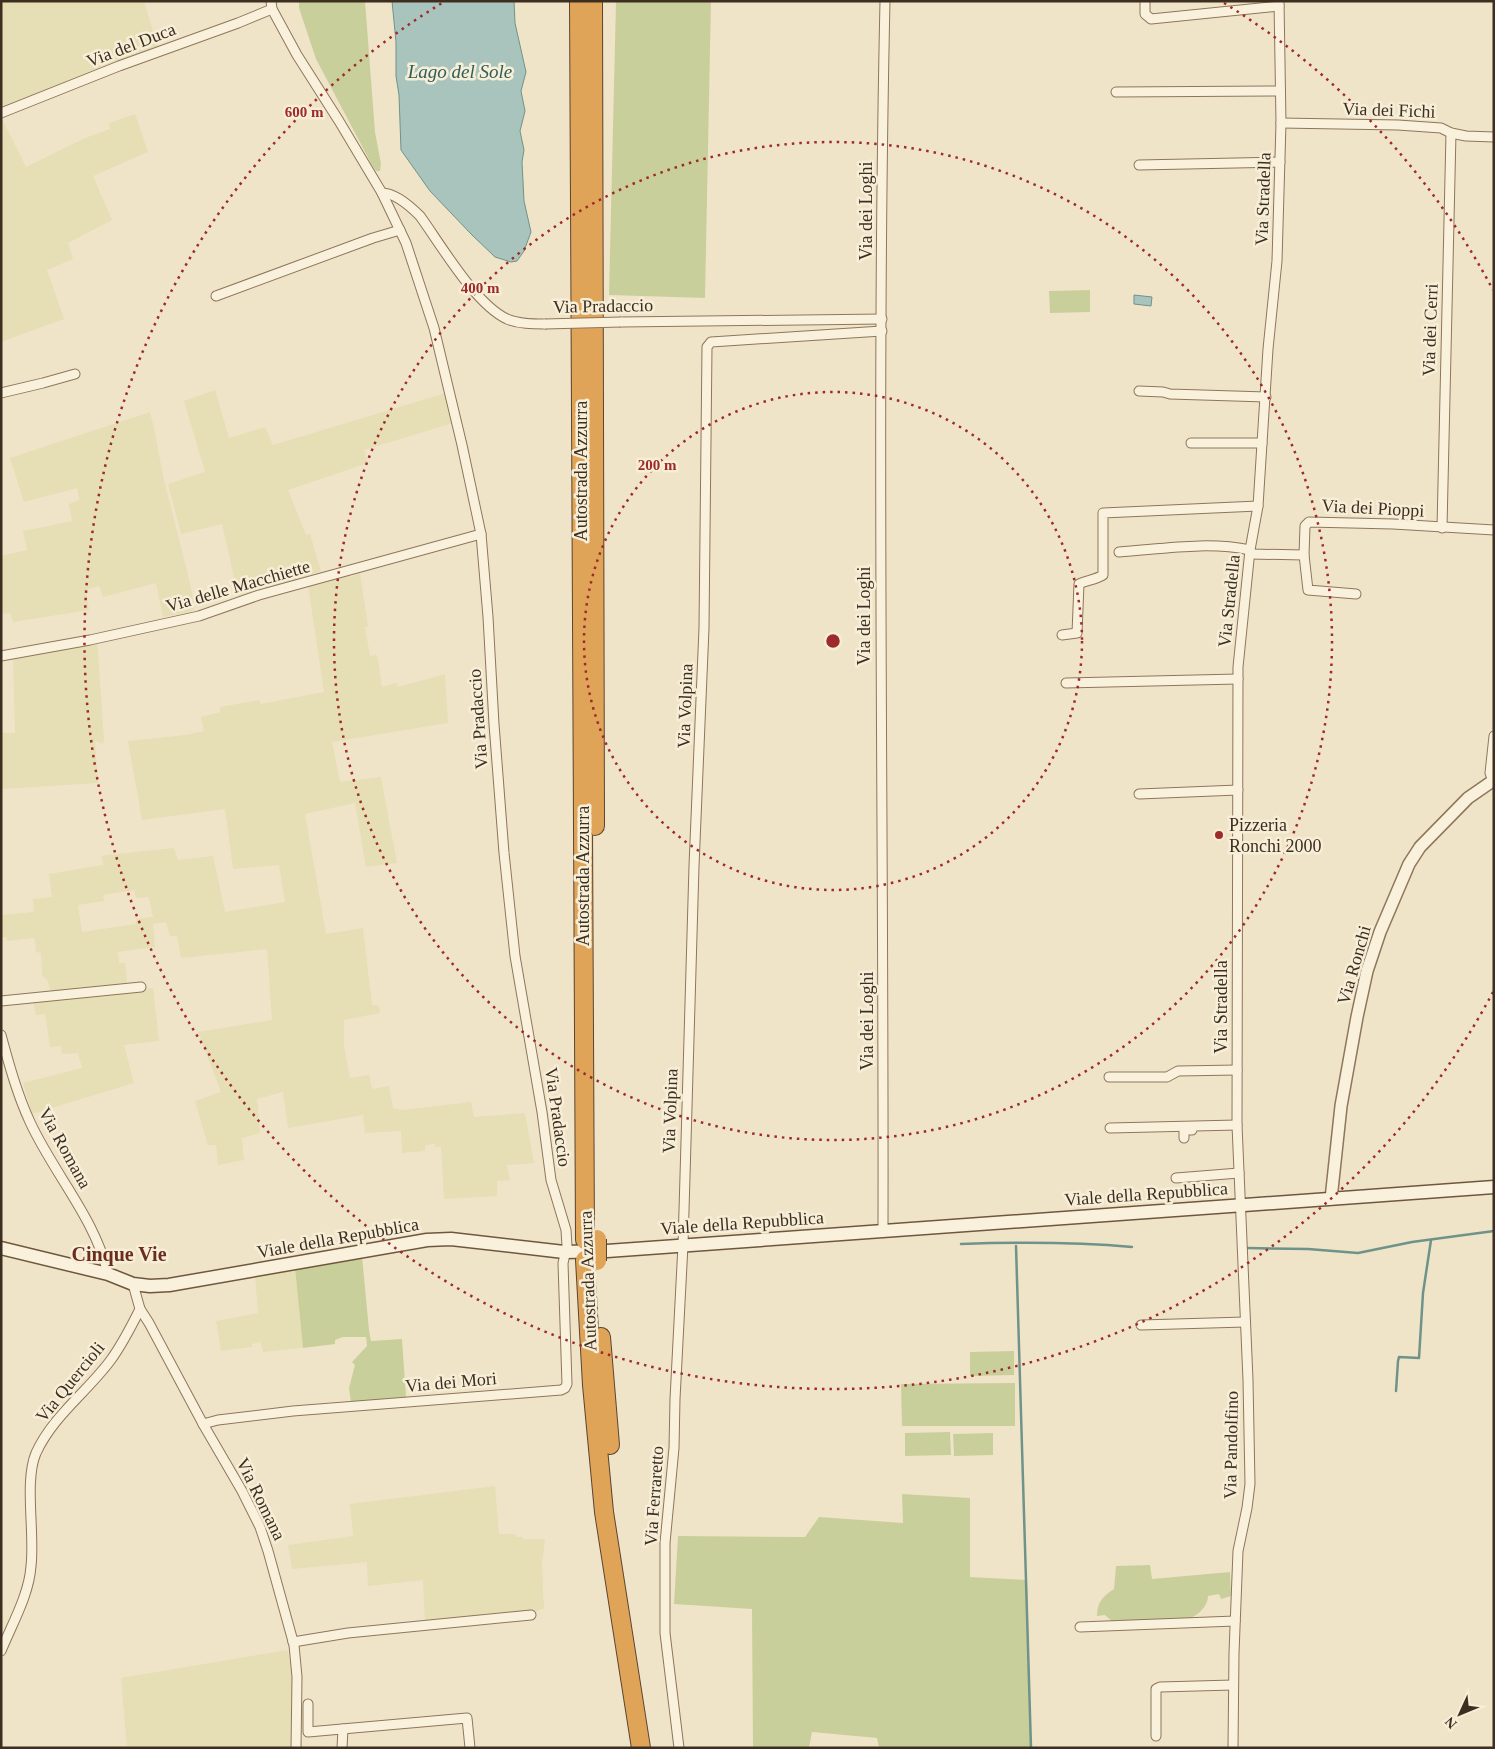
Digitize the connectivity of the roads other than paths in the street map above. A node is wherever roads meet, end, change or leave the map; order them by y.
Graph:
1 (579, 1) edge
2 (592, 1) edge
3 (885, 1) edge
4 (1145, 1) edge
5 (1279, 3) edge
6 (272, 5) edge
7 (1280, 91) junction
8 (1116, 92) dead end
9 (1, 113) edge
10 (1281, 123) junction
11 (1451, 133) junction
12 (1494, 137) edge
13 (1280, 162) junction
14 (1139, 165) dead end
15 (382, 193) junction
16 (400, 230) junction
17 (216, 296) dead end
18 (882, 319) junction
19 (882, 331) junction
20 (75, 374) dead end
21 (1139, 392) dead end
22 (1, 393) edge
23 (1266, 396) junction
24 (1191, 443) dead end
25 (1262, 443) junction
26 (1258, 506) junction
27 (1442, 528) junction
28 (1494, 530) edge
29 (481, 534) junction
30 (1119, 552) dead end
31 (1250, 552) junction
32 (1304, 555) junction
33 (1356, 594) dead end
34 (1062, 635) dead end
35 (1, 656) edge
36 (1238, 679) junction
37 (1066, 684) dead end
38 (1494, 736) edge
39 (1493, 780) edge
40 (1238, 790) junction
41 (1139, 794) dead end
42 (141, 987) dead end
43 (1, 1001) edge
44 (1, 1034) edge
45 (1237, 1070) junction
46 (1109, 1077) dead end
47 (1237, 1127) junction
48 (1110, 1128) dead end
49 (1184, 1138) dead end
50 (1240, 1173) junction
51 (1176, 1178) dead end
52 (1494, 1187) edge
53 (1331, 1199) junction
54 (1240, 1205) junction
55 (883, 1230) junction
56 (591, 1240) junction
57 (683, 1245) junction
58 (1, 1248) edge
59 (564, 1252) junction
60 (591, 1261) junction
61 (108, 1274) junction
62 (133, 1284) junction
63 (140, 1309) junction
64 (1245, 1322) junction
65 (1141, 1325) dead end
66 (203, 1424) junction
67 (531, 1615) dead end
68 (1235, 1621) junction
69 (1080, 1627) dead end
70 (293, 1642) junction
71 (1, 1651) edge
72 (1233, 1685) junction
73 (308, 1704) dead end
74 (343, 1729) junction
75 (1156, 1736) dead end
76 (296, 1748) edge
77 (342, 1748) edge
78 (470, 1748) edge
79 (641, 1748) edge
80 (653, 1748) edge
81 (679, 1748) edge
82 (1233, 1748) edge

1 - 56 highway, Autostrada Azzurra
2 - 56 highway, Autostrada Azzurra
3 - 18 street, Via dei Loghi
4 - 5 street
5 - 7 street, Via Stradella
6 - 9 street, Via del Duca
6 - 15 street, Via Pradaccio
7 - 8 street
7 - 10 street, Via Stradella
10 - 11 street, Via dei Fichi
10 - 13 street, Via Stradella
11 - 12 street, Via dei Fichi
11 - 27 street, Via dei Cerri
13 - 14 street
13 - 23 street, Via Stradella
15 - 16 street, Via Pradaccio
15 - 18 street, Via Pradaccio, bridge
16 - 17 street
16 - 29 street, Via Pradaccio
18 - 19 street, Via dei Loghi
19 - 55 street, Via dei Loghi
19 - 57 street, Via Volpina
20 - 22 street
21 - 23 street
23 - 25 street, Via Stradella
24 - 25 street
25 - 26 street, Via Stradella
26 - 31 street, Via Stradella
26 - 34 street
27 - 28 street, Via dei Pioppi
27 - 32 street, Via dei Pioppi
29 - 35 street, Via delle Macchiette
29 - 59 street, Via Pradaccio
30 - 31 street
31 - 32 street
31 - 36 street, Via Stradella
32 - 33 street
36 - 37 street
36 - 40 street, Via Stradella
38 - 39 street
39 - 53 street, Via Ronchi
40 - 41 street
40 - 45 street, Via Stradella
42 - 43 street
44 - 61 street, Via Romana
45 - 46 street
45 - 47 street, Via Stradella
47 - 48 street
47 - 49 street
47 - 50 street, Via Stradella
50 - 51 street
50 - 54 street, Via Stradella
52 - 53 main road, Viale della Repubblica
53 - 54 main road, Viale della Repubblica
54 - 55 main road, Viale della Repubblica
54 - 64 street, Via Pandolfino
55 - 57 main road, Viale della Repubblica
56 - 60 highway, Autostrada Azzurra
57 - 59 main road, Viale della Repubblica
57 - 81 street, Via Ferraretto
58 - 61 main road, Viale della Repubblica
59 - 62 main road, Viale della Repubblica
59 - 66 street, Via dei Mori
60 - 79 highway, Autostrada Azzurra
60 - 80 highway, Autostrada Azzurra
61 - 62 main road, Viale della Repubblica
62 - 63 street, Via Romana
63 - 66 street, Via Romana
63 - 71 street, Via Quercioli
64 - 65 street
64 - 68 street, Via Pandolfino
66 - 70 street, Via Romana
67 - 70 street
68 - 69 street
68 - 72 street, Via Pandolfino
70 - 76 street, Via Romana
72 - 75 street
72 - 82 street, Via Pandolfino
73 - 74 street
74 - 77 street
74 - 78 street

